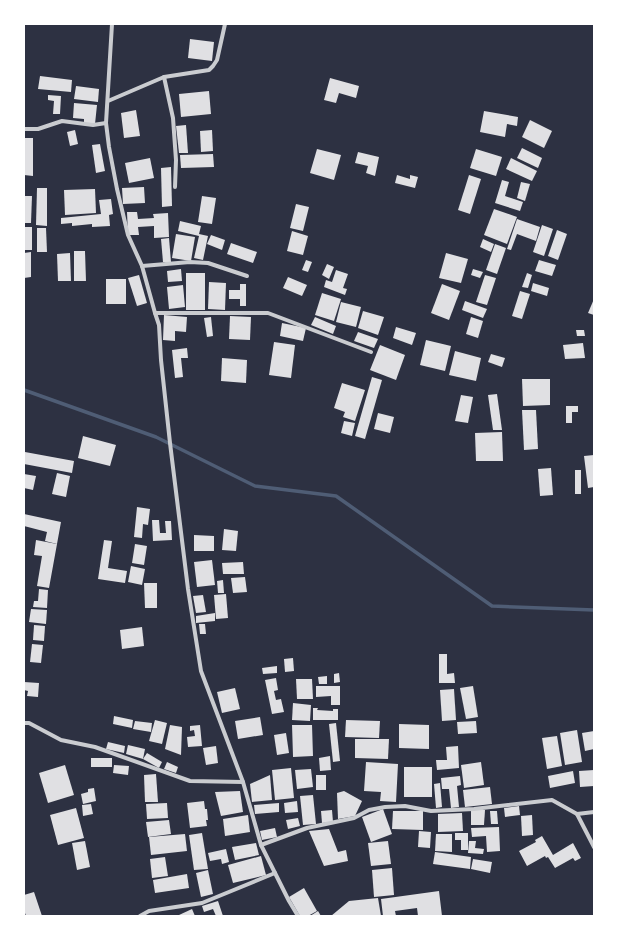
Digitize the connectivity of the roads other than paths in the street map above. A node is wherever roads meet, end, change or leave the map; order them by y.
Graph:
1 (112, 24) edge
2 (225, 24) edge
3 (164, 77) junction
4 (108, 101) junction
5 (106, 123) junction
6 (24, 129) edge
7 (175, 187) dead end
8 (142, 266) junction
9 (247, 276) dead end
10 (154, 313) junction
11 (371, 352) dead end
12 (24, 723) edge
13 (243, 782) junction
14 (594, 812) edge
15 (577, 814) junction
16 (261, 845) junction
17 (594, 846) edge
18 (274, 873) junction
19 (140, 916) edge
20 (298, 916) edge

1 - 4 street
2 - 3 street
3 - 4 street
3 - 7 street
4 - 5 street
5 - 6 street
5 - 8 street
8 - 9 street
8 - 10 street
10 - 11 street
10 - 13 street
12 - 13 street
13 - 16 street
14 - 15 street
15 - 16 street
15 - 17 street
16 - 18 street
18 - 19 street
18 - 20 street

